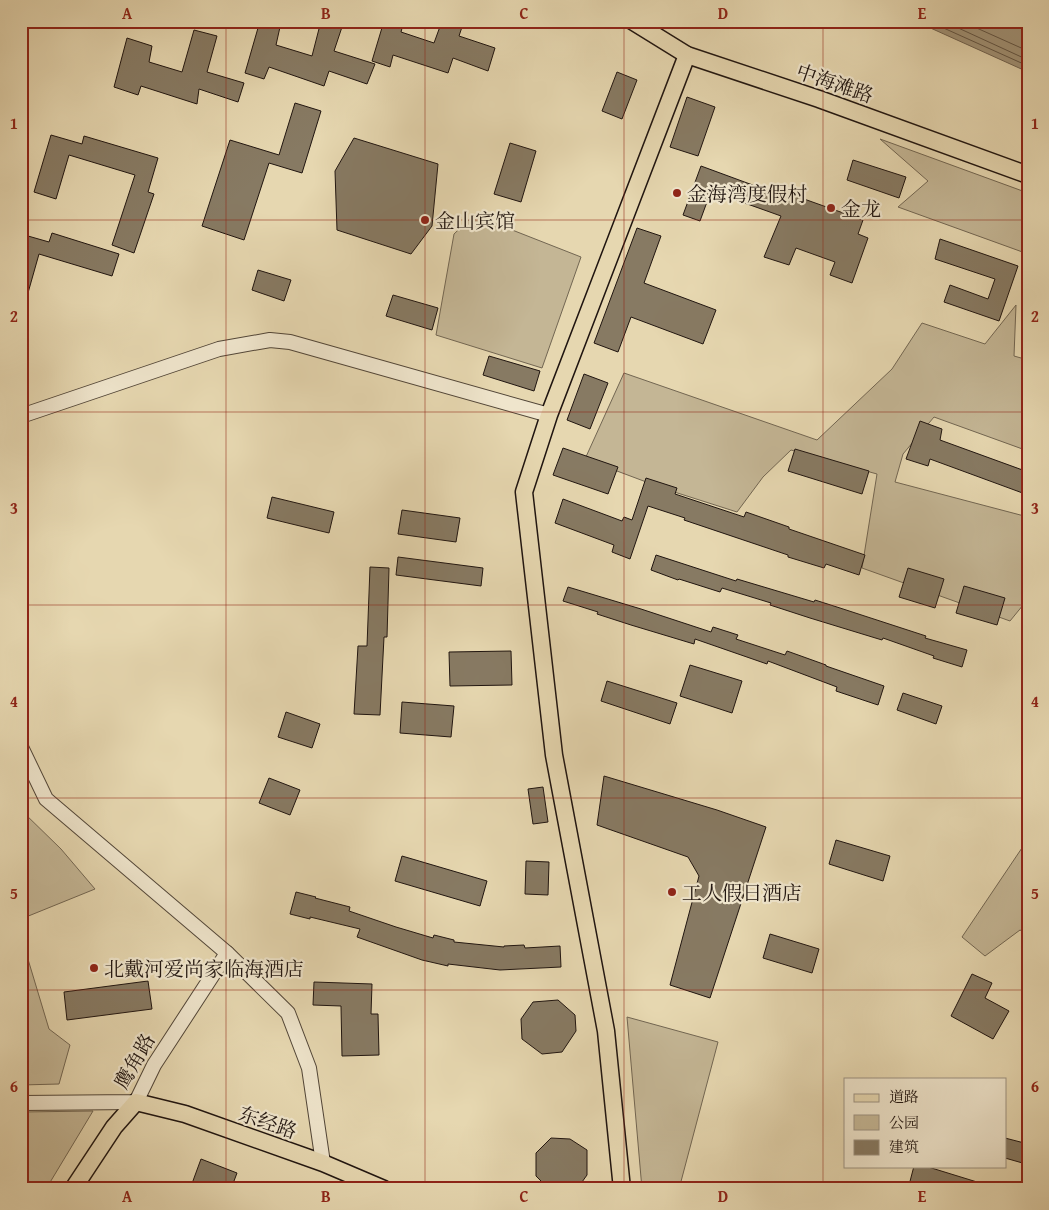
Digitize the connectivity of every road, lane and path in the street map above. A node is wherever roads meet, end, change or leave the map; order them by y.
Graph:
1 (632, 21) edge
2 (687, 55) junction
3 (1028, 175) edge
4 (549, 415) junction
5 (21, 416) edge
6 (21, 747) edge
7 (227, 953) junction
8 (136, 1102) junction
9 (21, 1103) edge
10 (323, 1163) junction
11 (73, 1189) edge
12 (384, 1189) edge
13 (622, 1189) edge

1 - 2 main road, 中海滩路
2 - 3 main road, 中海滩路
2 - 4 main road
4 - 5 street
4 - 13 main road
6 - 7 street
7 - 8 street, 鹰角路
7 - 10 street
8 - 9 street
8 - 10 main road, 东经路
8 - 11 main road, 鹰角路
10 - 12 main road, 东经路

